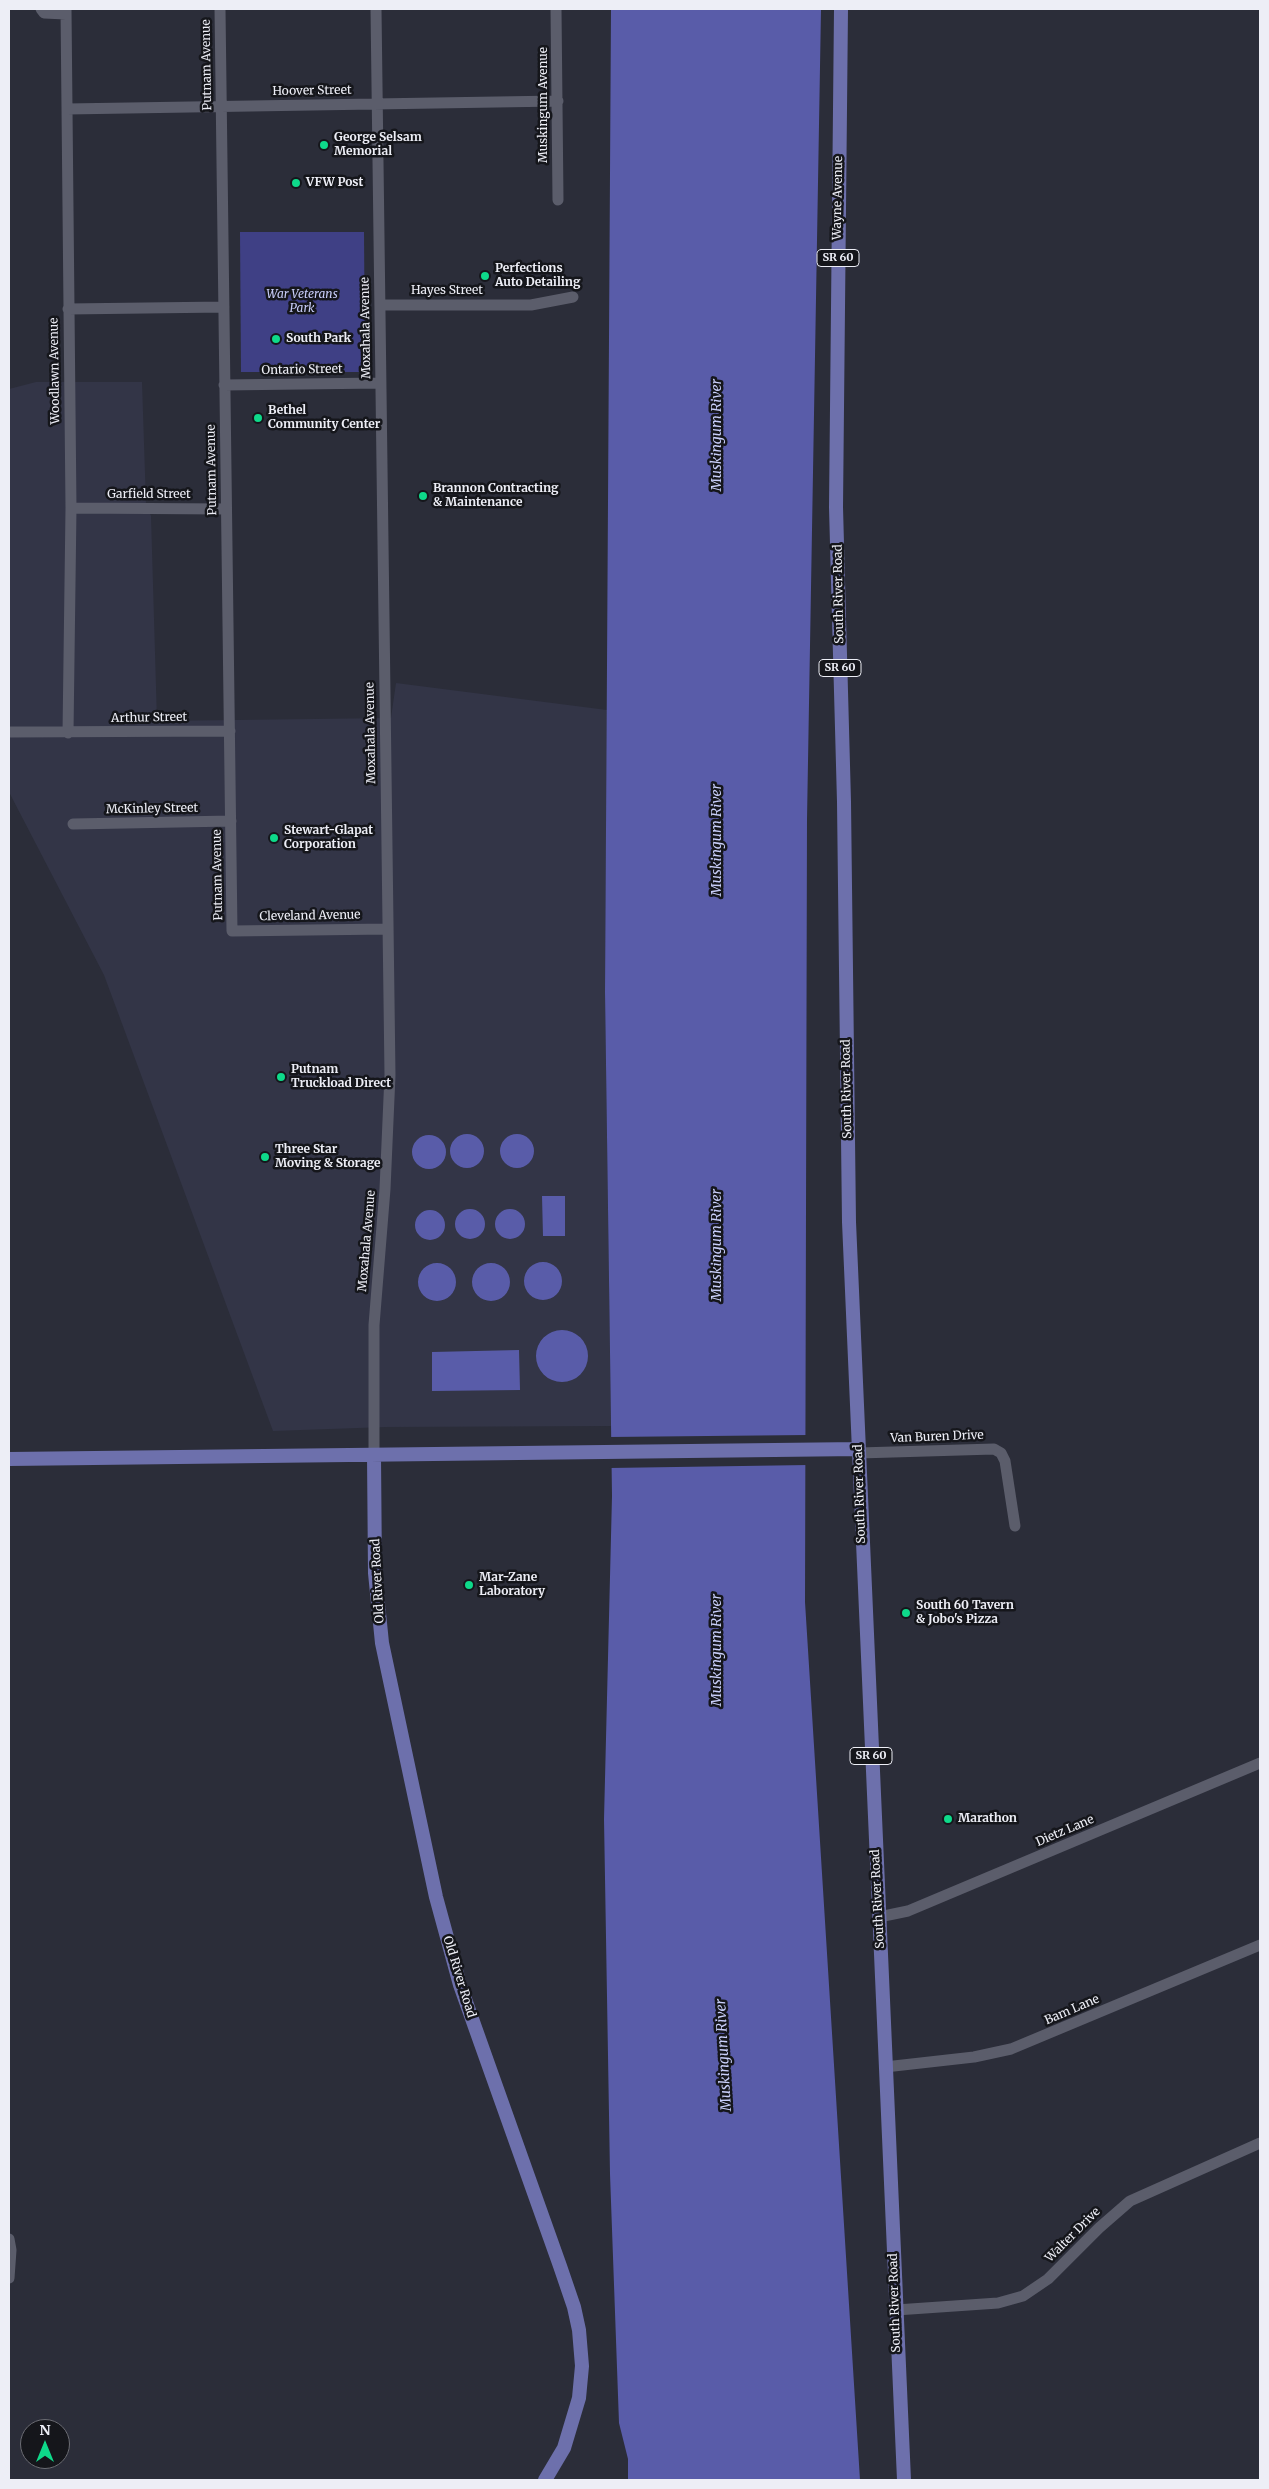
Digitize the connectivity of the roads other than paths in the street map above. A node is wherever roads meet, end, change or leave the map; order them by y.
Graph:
1 (41, 9) edge
2 (220, 9) edge
3 (376, 9) edge
4 (556, 9) edge
5 (841, 9) edge
6 (66, 11) edge
7 (558, 101) junction
8 (377, 104) junction
9 (222, 106) junction
10 (67, 109) junction
11 (558, 200) dead end
12 (573, 297) dead end
13 (380, 305) junction
14 (224, 307) junction
15 (68, 309) junction
16 (380, 383) junction
17 (224, 385) junction
18 (836, 507) joint
19 (71, 508) junction
20 (226, 509) junction
21 (230, 731) junction
22 (9, 732) edge
23 (68, 733) junction
24 (231, 821) junction
25 (73, 824) dead end
26 (387, 929) junction
27 (232, 931) joint
28 (859, 1451) junction
29 (374, 1456) junction
30 (9, 1459) edge
31 (1016, 1526) dead end
32 (1260, 1763) edge
33 (879, 1917) junction
34 (1260, 1945) edge
35 (885, 2067) junction
36 (1260, 2143) edge
37 (9, 2239) edge
38 (9, 2278) edge
39 (896, 2310) junction
40 (545, 2480) edge
41 (904, 2480) edge

1 - 6 street
2 - 9 street, Putnam Avenue
3 - 8 street, Moxahala Avenue
4 - 7 street, Muskingum Avenue
5 - 18 main road, Wayne Avenue / SR 60
6 - 10 street, Woodlawn Avenue
7 - 8 street, Hoover Street
7 - 11 street, Muskingum Avenue
8 - 9 street, Hoover Street
8 - 13 street, Moxahala Avenue
9 - 10 street, Hoover Street
9 - 14 street, Putnam Avenue
10 - 15 street, Woodlawn Avenue
12 - 13 street, Hayes Street
13 - 16 street, Moxahala Avenue
14 - 15 street
14 - 17 street, Putnam Avenue
15 - 19 street, Woodlawn Avenue
16 - 17 street, Ontario Street
16 - 26 street, Moxahala Avenue
17 - 20 street, Putnam Avenue
18 - 28 main road, South River Road / SR 60
19 - 20 street, Garfield Street
19 - 23 street, Woodlawn Avenue
20 - 21 street, Putnam Avenue
21 - 23 street, Arthur Street
21 - 24 street, Putnam Avenue
22 - 23 street, Arthur Street
24 - 25 street, McKinley Street
24 - 27 street, Putnam Avenue
26 - 27 street, Cleveland Avenue
26 - 29 street, Moxahala Avenue
28 - 29 main road
28 - 31 street, Van Buren Drive
28 - 33 main road, South River Road / SR 60
29 - 30 main road
29 - 40 main road, Old River Road
32 - 33 street, Dietz Lane
33 - 35 main road, South River Road / SR 60
34 - 35 street, Bam Lane
35 - 39 main road, South River Road / SR 60
36 - 39 street, Walter Drive
37 - 38 street
39 - 41 main road, South River Road / SR 60

